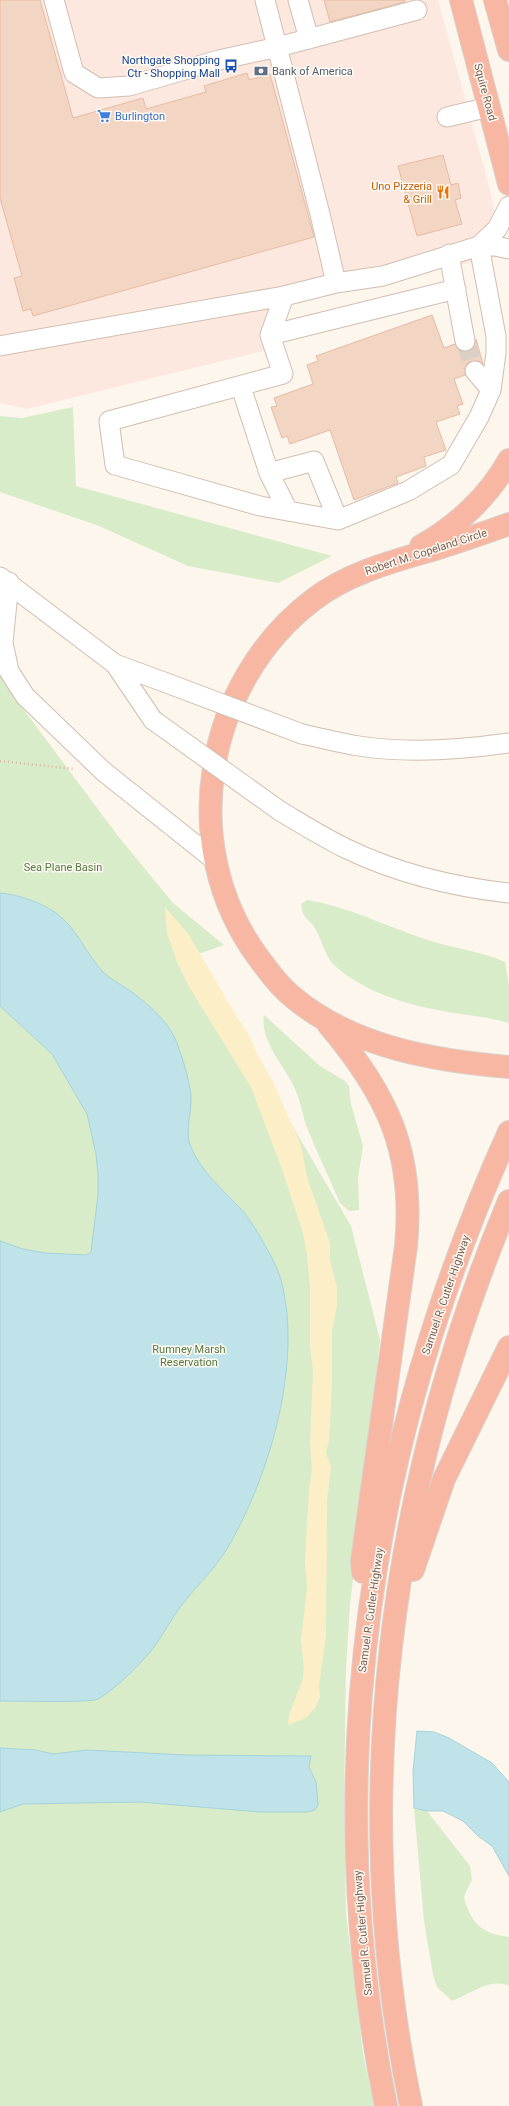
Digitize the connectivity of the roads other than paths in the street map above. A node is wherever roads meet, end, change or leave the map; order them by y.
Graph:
1 (54, 0) edge
2 (264, 0) edge
3 (298, 0) edge
4 (461, 0) edge
5 (495, 0) edge
6 (417, 10) dead end
7 (507, 37) edge
8 (309, 39) junction
9 (278, 47) junction
10 (489, 107) junction
11 (447, 116) dead end
12 (509, 184) edge
13 (509, 206) edge
14 (479, 246) junction
15 (509, 249) edge
16 (450, 254) junction
17 (336, 283) junction
18 (456, 289) junction
19 (284, 296) junction
20 (270, 335) junction
21 (465, 341) tunnel mouth
22 (0, 346) edge
23 (475, 371) tunnel mouth
24 (241, 387) junction
25 (491, 390) junction
26 (509, 460) edge
27 (269, 473) junction
28 (288, 511) junction
29 (338, 520) junction
30 (509, 524) edge
31 (382, 565) junction
32 (4, 579) edge
33 (115, 664) junction
34 (509, 743) edge
35 (216, 862) junction
36 (509, 894) edge
37 (322, 1017) junction
38 (509, 1067) edge
39 (508, 1133) edge
40 (509, 1201) edge
41 (509, 1347) edge
42 (368, 1616) junction
43 (394, 1618) junction
44 (386, 2106) edge
45 (411, 2106) edge

1 - 9 lane
2 - 9 lane
3 - 8 lane
4 - 10 highway, Squire Road
5 - 7 highway
6 - 8 lane
8 - 9 lane
9 - 17 lane
10 - 11 lane
10 - 12 highway, Squire Road
13 - 14 lane
14 - 15 lane
14 - 16 lane
14 - 25 lane
16 - 17 lane
16 - 18 lane
17 - 19 lane
18 - 20 lane
18 - 21 lane
19 - 20 lane
19 - 22 lane
20 - 24 lane
23 - 25 lane
24 - 27 lane
24 - 28 lane
25 - 29 lane
26 - 31 highway
27 - 28 lane
27 - 29 lane
28 - 29 lane
30 - 31 highway, Robert M. Copeland Circle
31 - 35 highway, Robert M. Copeland Circle
32 - 33 lane
32 - 35 lane
33 - 34 lane, bridge
33 - 36 lane, bridge
35 - 37 highway, Robert M. Copeland Circle
37 - 38 highway, Robert M. Copeland Circle
37 - 42 highway
39 - 42 highway, Samuel R. Cutler Highway
40 - 43 highway, Samuel R. Cutler Highway
41 - 43 highway
42 - 44 highway, Samuel R. Cutler Highway
43 - 45 highway, Samuel R. Cutler Highway

